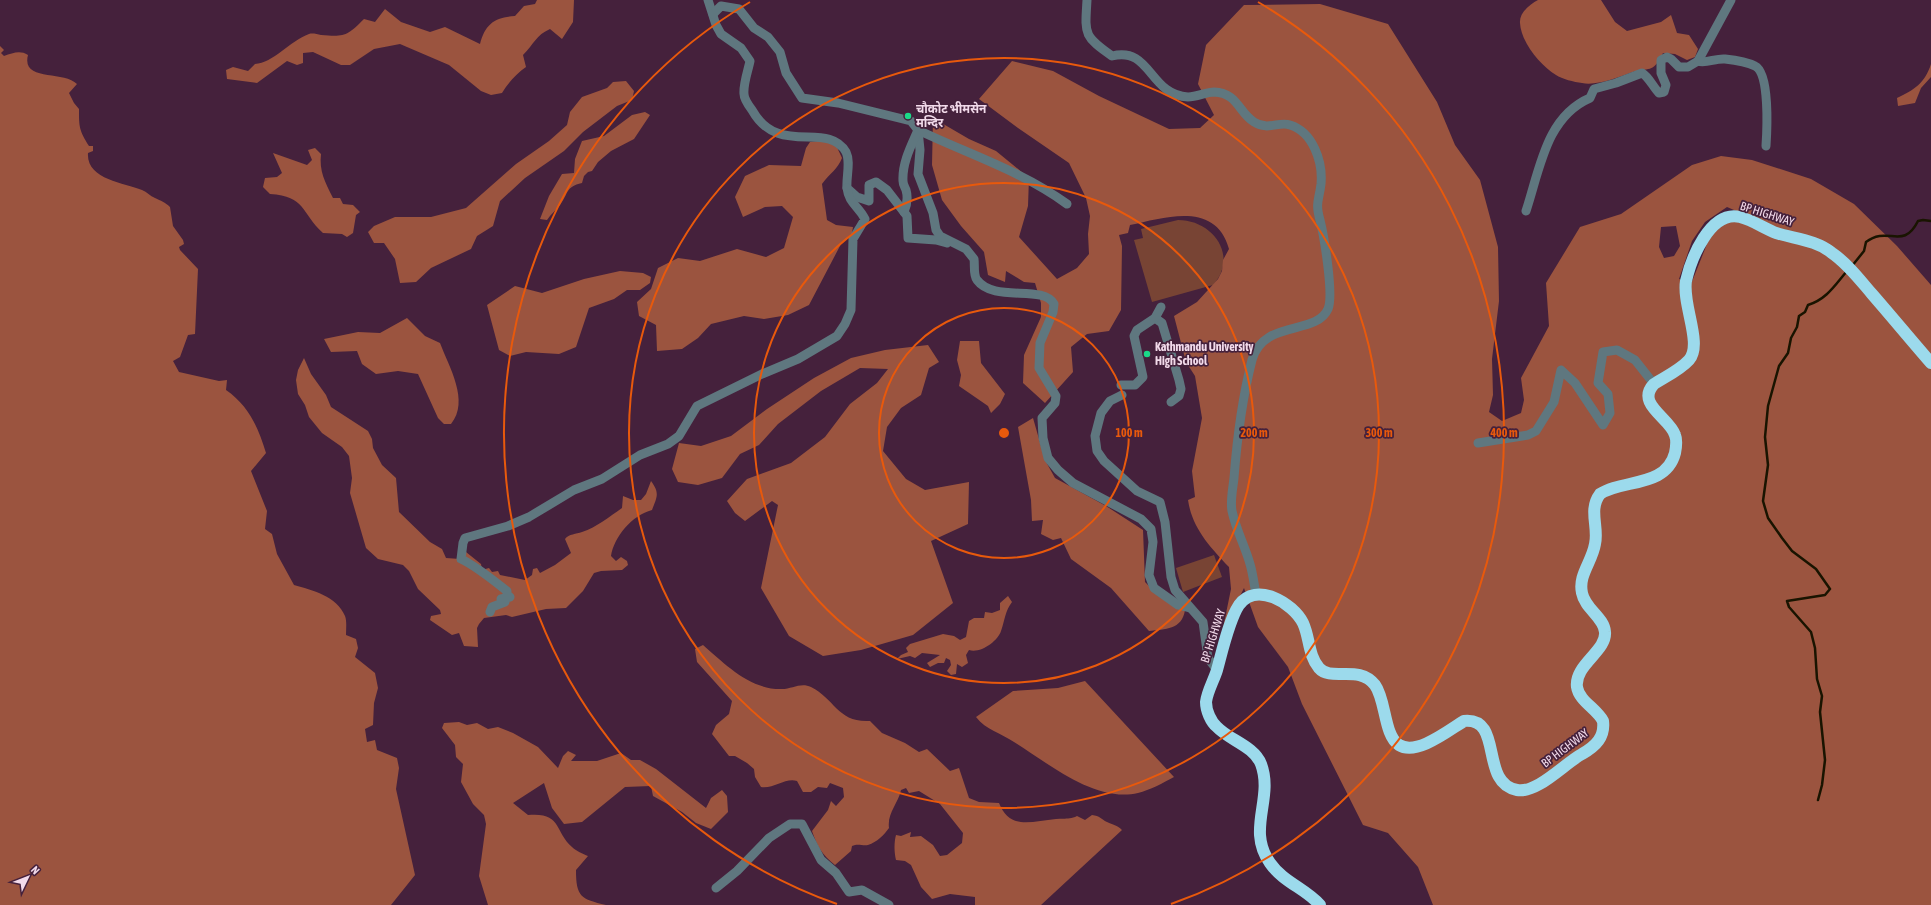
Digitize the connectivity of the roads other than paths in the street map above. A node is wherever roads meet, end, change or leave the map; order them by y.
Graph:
1 (708, 0) edge
2 (1087, 0) edge
3 (1731, 0) edge
4 (713, 14) junction
5 (1698, 61) junction
6 (918, 130) junction
7 (1766, 146) dead end
8 (847, 188) junction
9 (1067, 204) dead end
10 (1526, 211) dead end
11 (904, 212) junction
12 (960, 246) junction
13 (1162, 307) dead end
14 (1155, 318) junction
15 (1931, 363) edge
16 (1654, 384) junction
17 (1121, 385) dead end
18 (1122, 395) dead end
19 (1171, 402) dead end
20 (1478, 443) dead end
21 (1256, 594) junction
22 (1190, 608) junction
23 (490, 612) dead end
24 (1217, 670) junction
25 (716, 888) dead end
26 (888, 905) edge
27 (1320, 905) edge

1 - 4 street
2 - 21 street
3 - 5 street
4 - 6 street
4 - 8 street
5 - 7 street
5 - 10 street
6 - 9 street
6 - 11 street
6 - 12 street
8 - 11 street
8 - 23 street
11 - 12 street
12 - 22 street
13 - 14 street
14 - 17 street
14 - 19 street
15 - 16 highway, BP HIGHWAY
16 - 20 street
16 - 21 highway, BP HIGHWAY
18 - 22 street
21 - 24 highway, BP HIGHWAY
22 - 24 street
24 - 27 highway, BP HIGHWAY
25 - 26 street

